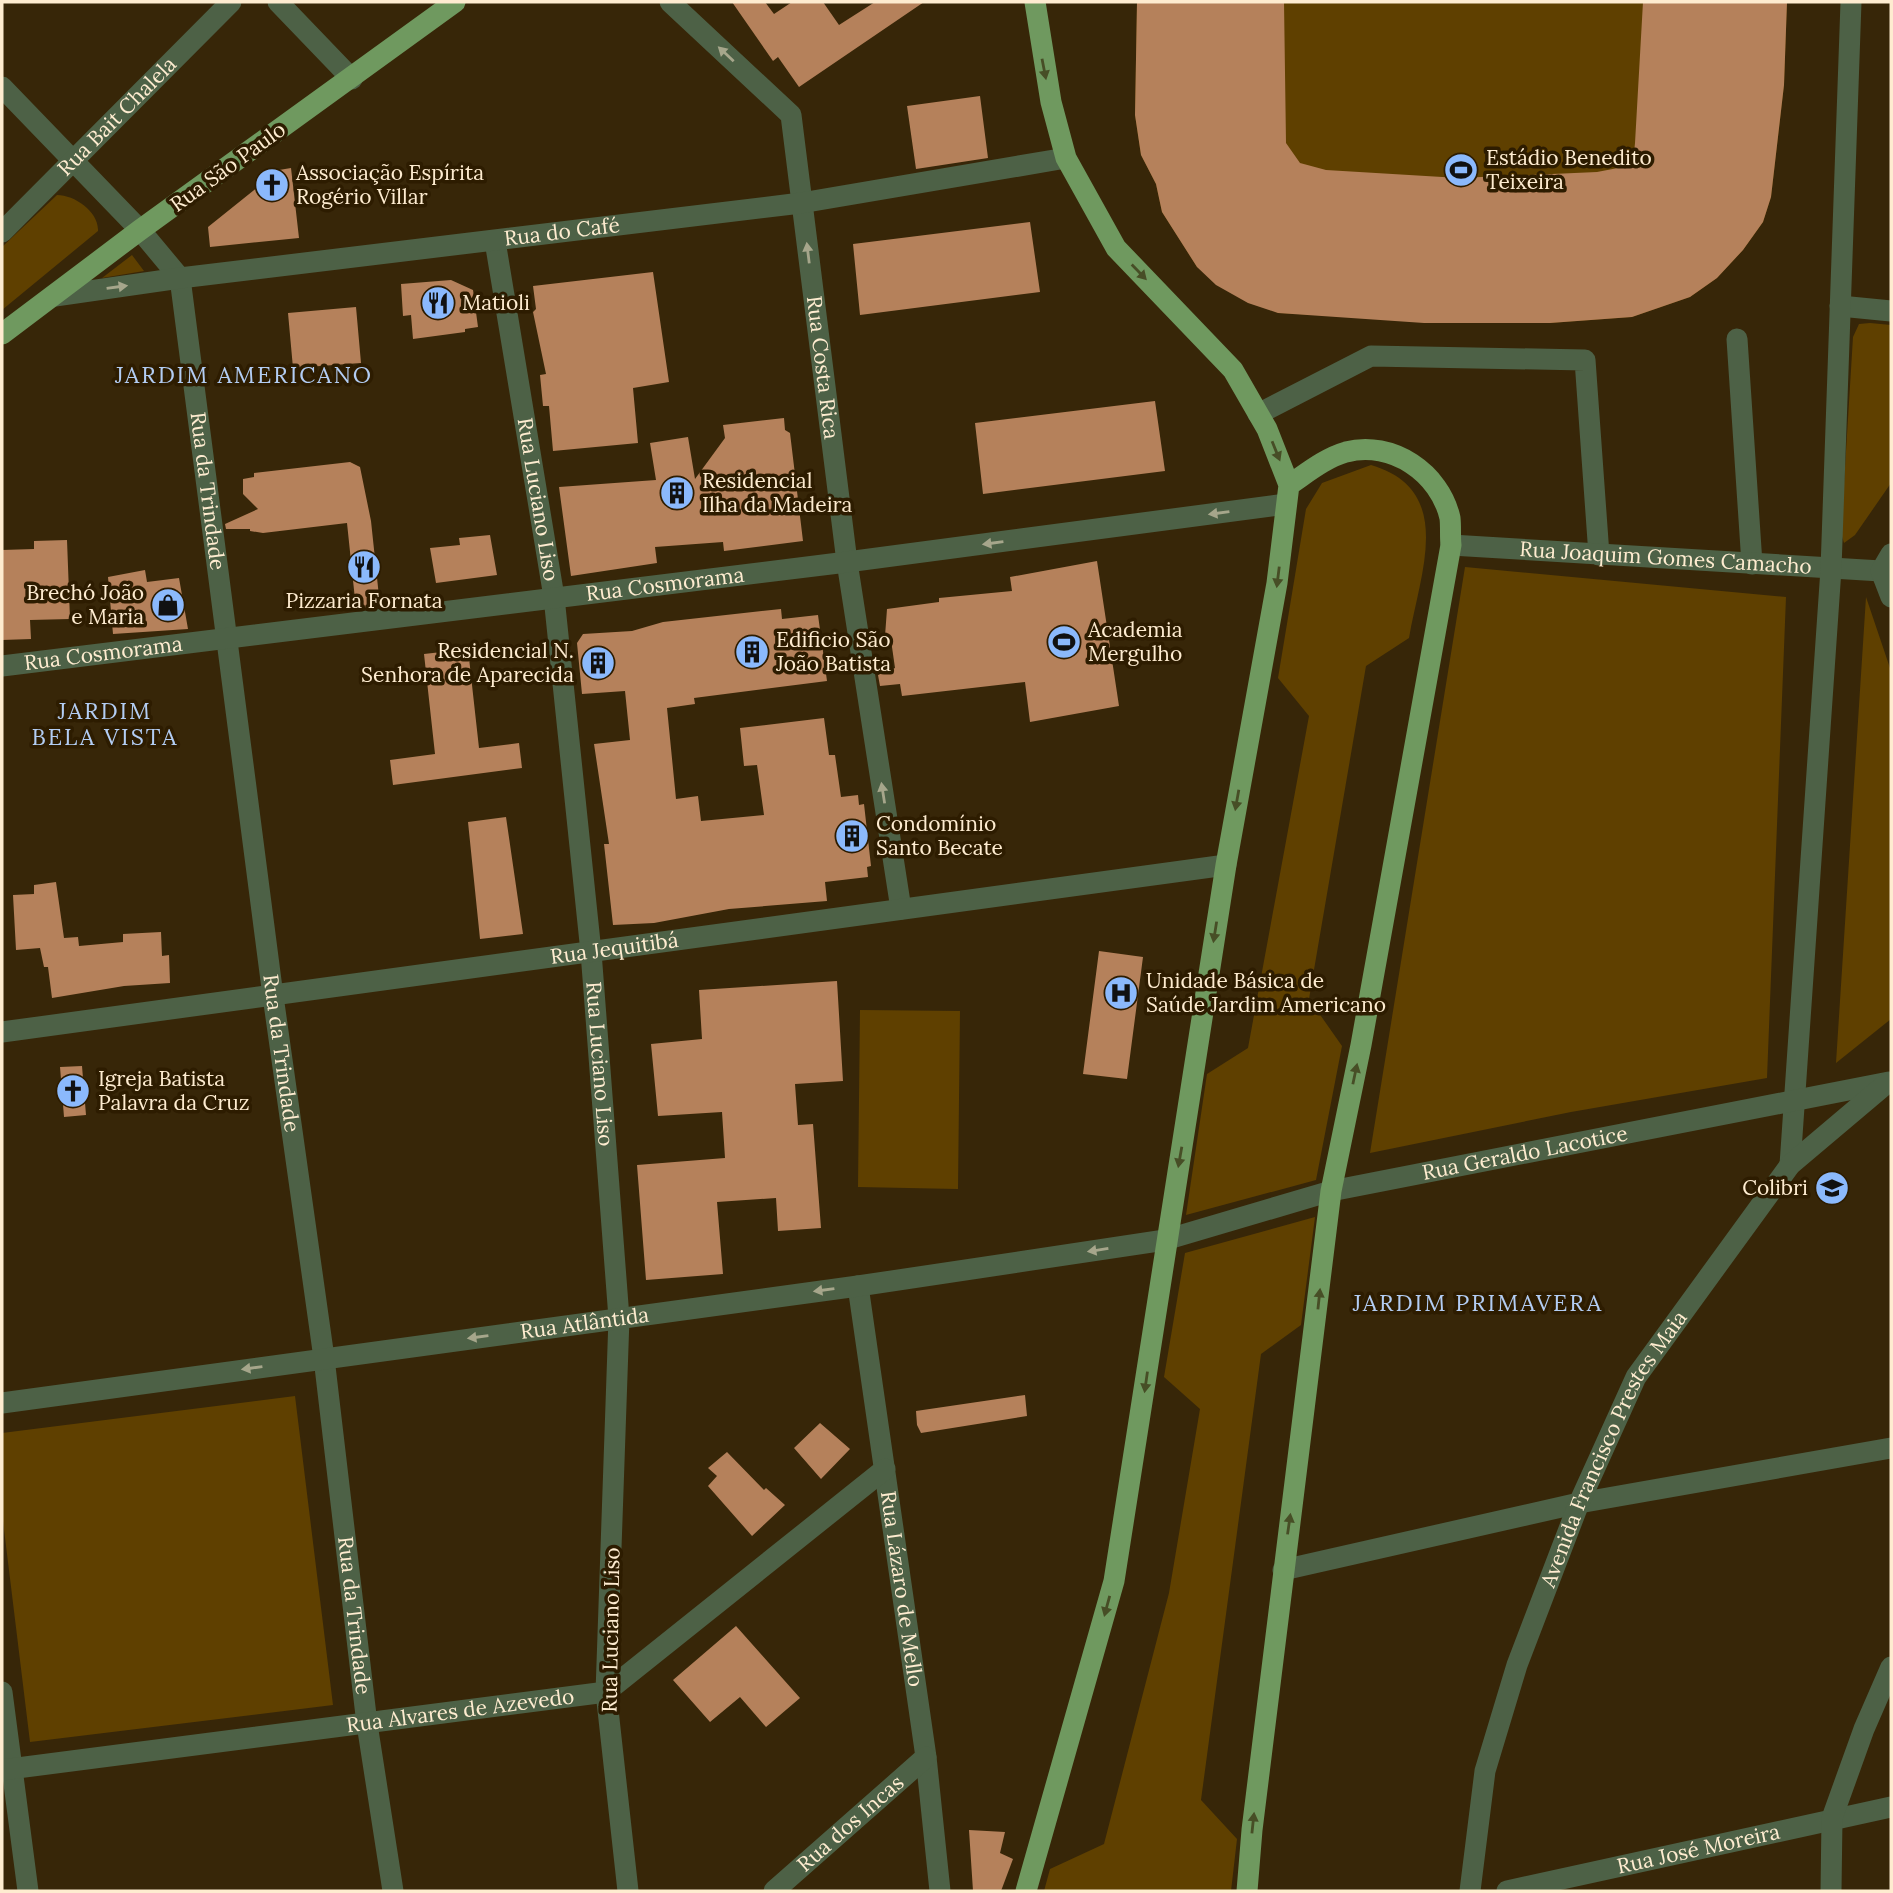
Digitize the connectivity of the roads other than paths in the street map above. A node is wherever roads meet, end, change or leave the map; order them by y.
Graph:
1 (231, 2) edge
2 (278, 2) edge
3 (455, 2) edge
4 (670, 2) edge
5 (1035, 2) edge
6 (1851, 2) edge
7 (352, 79) junction
8 (2, 87) edge
9 (1066, 158) junction
10 (75, 159) junction
11 (801, 202) junction
12 (140, 230) junction
13 (2, 232) edge
14 (495, 241) junction
15 (180, 278) junction
16 (55, 296) junction
17 (1840, 306) junction
18 (1891, 311) edge
19 (2, 334) edge
20 (1737, 339) dead end
21 (1258, 414) junction
22 (1288, 494) junction
23 (1451, 545) junction
24 (1599, 555) junction
25 (848, 562) junction
26 (1886, 562) edge
27 (1752, 564) junction
28 (1831, 569) junction
29 (554, 597) junction
30 (1891, 597) edge
31 (228, 640) junction
32 (2, 666) edge
33 (1226, 865) junction
34 (901, 909) junction
35 (591, 952) junction
36 (273, 996) junction
37 (2, 1032) edge
38 (1890, 1081) edge
39 (1793, 1101) junction
40 (1790, 1165) junction
41 (1331, 1191) junction
42 (1165, 1240) junction
43 (858, 1286) junction
44 (619, 1318) junction
45 (324, 1358) junction
46 (2, 1403) edge
47 (1891, 1448) edge
48 (885, 1469) junction
49 (1579, 1503) junction
50 (1283, 1570) junction
51 (1891, 1667) edge
52 (2, 1692) edge
53 (606, 1692) junction
54 (367, 1724) junction
55 (926, 1757) junction
56 (7, 1769) edge
57 (1891, 1807) edge
58 (1832, 1818) junction
59 (28, 1891) edge
60 (393, 1891) edge
61 (628, 1891) edge
62 (774, 1891) edge
63 (940, 1891) edge
64 (1026, 1891) edge
65 (1247, 1891) edge
66 (1470, 1891) edge
67 (1507, 1891) edge
68 (1831, 1891) edge

1 - 10 street, Rua Bait Chalela
2 - 7 street
3 - 7 main road, Rua São Paulo
11 -> 4 street, Rua Costa Rica
5 -> 9 main road
6 - 17 street
7 - 12 main road, Rua São Paulo
8 - 10 street
9 - 11 street, Rua do Café
9 -> 21 main road
10 - 12 street
10 - 13 street, Rua Bait Chalela
11 - 14 street, Rua do Café
25 -> 11 street, Rua Costa Rica
12 - 15 street
12 - 16 main road, Rua São Paulo
14 - 15 street, Rua do Café
14 - 29 street, Rua Luciano Liso
16 -> 15 street, Rua do Café
15 - 31 street, Rua da Trindade
16 - 19 main road, Rua São Paulo
17 - 18 street
17 - 28 street
20 - 27 street
21 -> 22 main road
21 - 24 street
22 - 23 main road
22 -> 25 street, Rua Cosmorama
22 -> 33 main road
23 - 24 street, Rua Joaquim Gomes Camacho
41 -> 23 main road
24 - 27 street, Rua Joaquim Gomes Camacho
25 - 29 street, Rua Cosmorama
34 -> 25 street, Rua Costa Rica
26 - 28 street, Rua Joaquim Gomes Camacho
26 - 30 street
27 - 28 street, Rua Joaquim Gomes Camacho
28 - 39 street
29 - 31 street, Rua Cosmorama
29 - 35 street, Rua Luciano Liso
31 - 32 street, Rua Cosmorama
31 - 36 street, Rua da Trindade
33 - 34 street, Rua Jequitibá
33 -> 42 main road
34 - 35 street, Rua Jequitibá
35 - 36 street, Rua Jequitibá
35 - 44 street, Rua Luciano Liso
36 - 37 street, Rua Jequitibá
36 - 45 street, Rua da Trindade
38 - 39 street, Rua Geraldo Lacotice
38 - 40 street, Avenida Francisco Prestes Maia
39 - 40 street
39 - 41 street, Rua Geraldo Lacotice
40 - 49 street, Avenida Francisco Prestes Maia
41 - 42 street, Rua Geraldo Lacotice
50 -> 41 main road
42 -> 43 street, Rua Atlântida
42 -> 64 main road
43 -> 44 street, Rua Atlântida
43 - 48 street, Rua Lázaro de Mello
44 -> 45 street, Rua Atlântida
44 - 53 street, Rua Luciano Liso
45 -> 46 street, Rua Atlântida
45 - 54 street, Rua da Trindade
47 - 49 street
48 - 53 street
48 - 55 street, Rua Lázaro de Mello
49 - 50 street
49 - 66 street, Avenida Francisco Prestes Maia
65 -> 50 main road
51 - 58 street
52 - 56 street
53 - 54 street, Rua Alvares de Azevedo
53 - 61 street, Rua Luciano Liso
54 - 56 street, Rua Alvares de Azevedo
54 - 60 street, Rua da Trindade
55 - 62 street, Rua dos Incas
55 - 63 street, Rua Lázaro de Mello
56 - 59 street
57 - 58 street, Rua José Moreira
58 - 67 street, Rua José Moreira
58 - 68 street

